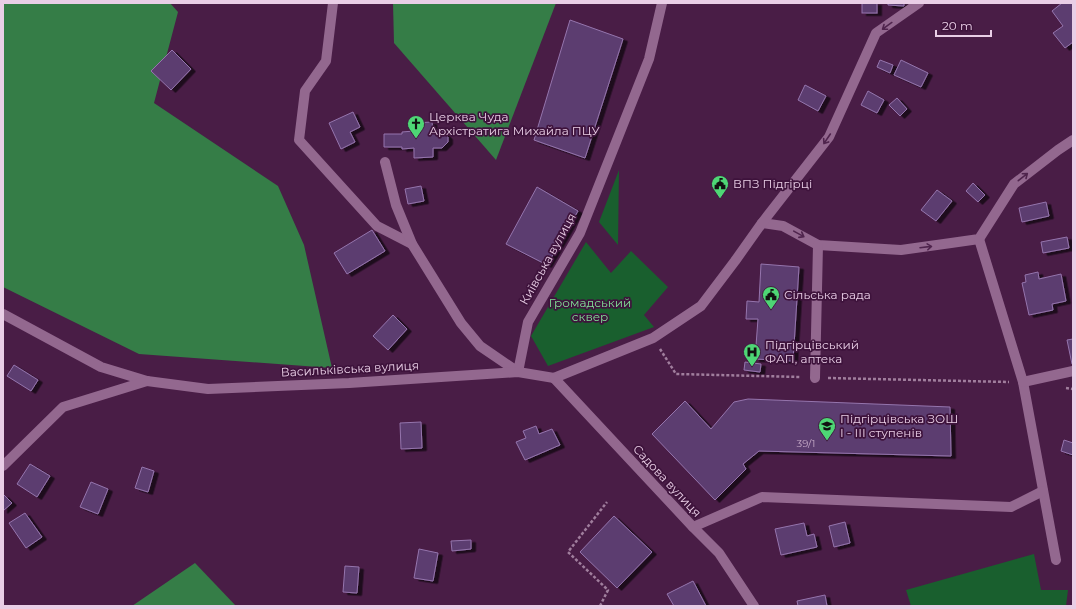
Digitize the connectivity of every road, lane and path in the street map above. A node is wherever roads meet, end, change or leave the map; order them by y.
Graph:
1 (333, 3) edge
2 (662, 3) edge
3 (919, 3) edge
4 (1073, 140) edge
5 (385, 162) dead end
6 (762, 223) junction
7 (979, 239) junction
8 (412, 244) junction
9 (818, 245) junction
10 (3, 314) edge
11 (653, 338) junction
12 (1073, 371) edge
13 (518, 372) junction
14 (554, 378) junction
15 (815, 378) junction
16 (147, 381) junction
17 (1023, 382) junction
18 (1066, 388) dead end
19 (1073, 389) edge
20 (3, 466) edge
21 (1043, 490) junction
22 (607, 502) dead end
23 (693, 527) junction
24 (1056, 560) dead end
25 (600, 606) edge
26 (754, 606) edge

1 - 8 street
2 - 13 street, Київська вулиця
3 -> 6 street
7 -> 4 street
5 - 8 street
6 -> 9 street
6 - 11 street
9 -> 7 street
7 - 17 street
8 - 13 street
9 - 15 street
10 - 16 street, Васильківська вулиця
11 - 14 street
11 - 15 path
12 - 17 street
13 - 14 street, Васильківська вулиця
13 - 16 street, Васильківська вулиця
14 - 23 street, Садова вулиця
15 - 17 path
16 - 20 street, Васильківська вулиця
17 - 21 street
18 - 19 path
21 - 23 street
21 - 24 street
22 - 25 path
23 - 26 street, Садова вулиця

